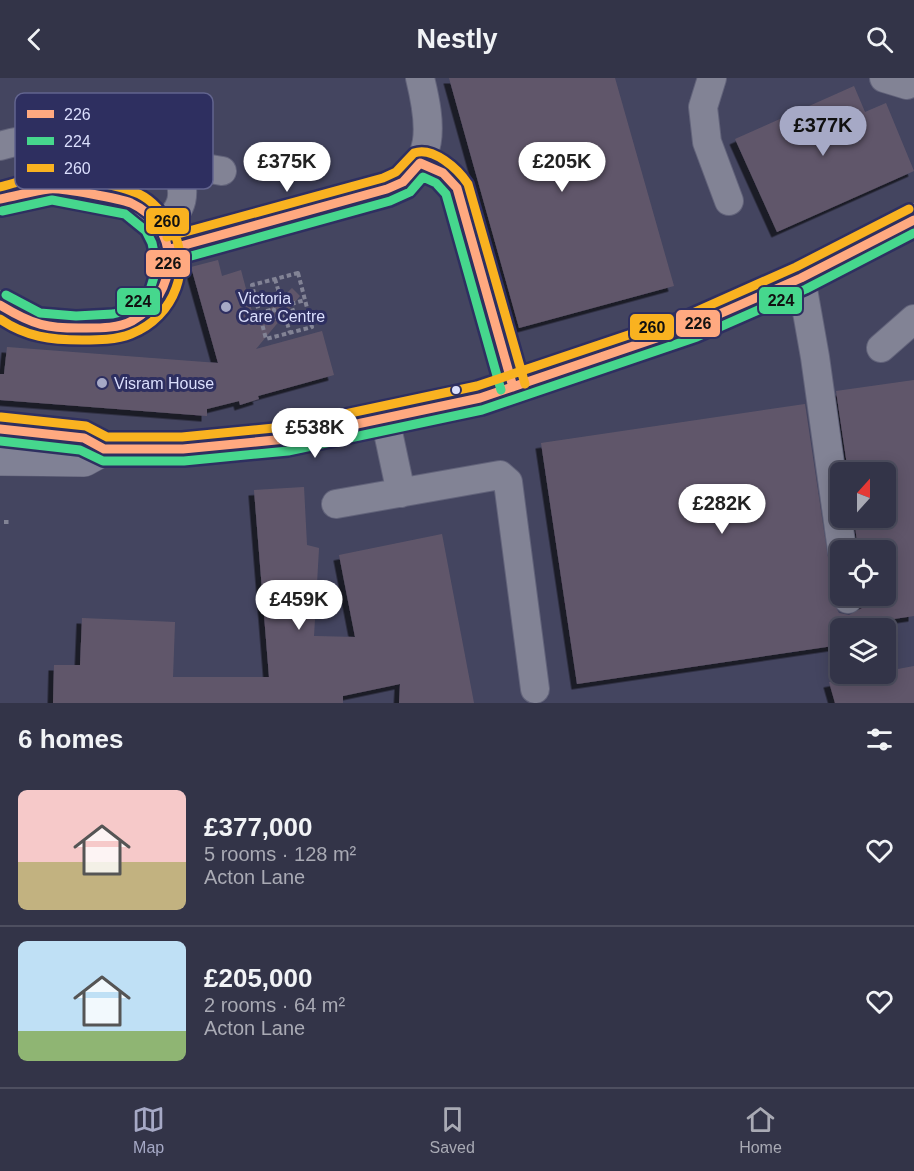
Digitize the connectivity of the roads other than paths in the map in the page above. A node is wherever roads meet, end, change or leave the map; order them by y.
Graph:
1 (420, 78) edge
2 (712, 78) edge
3 (15, 144) edge
4 (0, 147) edge
5 (420, 163) junction
6 (213, 170) edge
7 (222, 171) dead end
8 (50, 189) edge
9 (67, 189) edge
10 (183, 189) edge
11 (0, 199) edge
12 (729, 201) dead end
13 (182, 204) junction
14 (914, 220) edge
15 (219, 236) junction
16 (165, 240) junction
17 (801, 278) junction
18 (0, 305) edge
19 (914, 319) edge
20 (881, 348) dead end
21 (513, 387) junction
22 (385, 418) junction
23 (0, 429) edge
24 (104, 449) junction
25 (0, 459) edge
26 (400, 493) junction
27 (336, 504) dead end
28 (841, 540) edge
29 (535, 689) dead end

1 - 5 street
2 - 12 street
3 - 4 street
5 - 15 street
5 - 21 street
6 - 7 street
8 - 11 street
9 - 16 street
10 - 13 street
13 - 15 street
13 - 16 street
14 - 17 main road
15 - 16 street
16 - 18 street
17 - 21 main road
17 - 28 street
19 - 20 street
21 - 22 main road
22 - 24 main road
22 - 26 street
23 - 24 main road
24 - 25 main road
26 - 27 street
26 - 29 street

